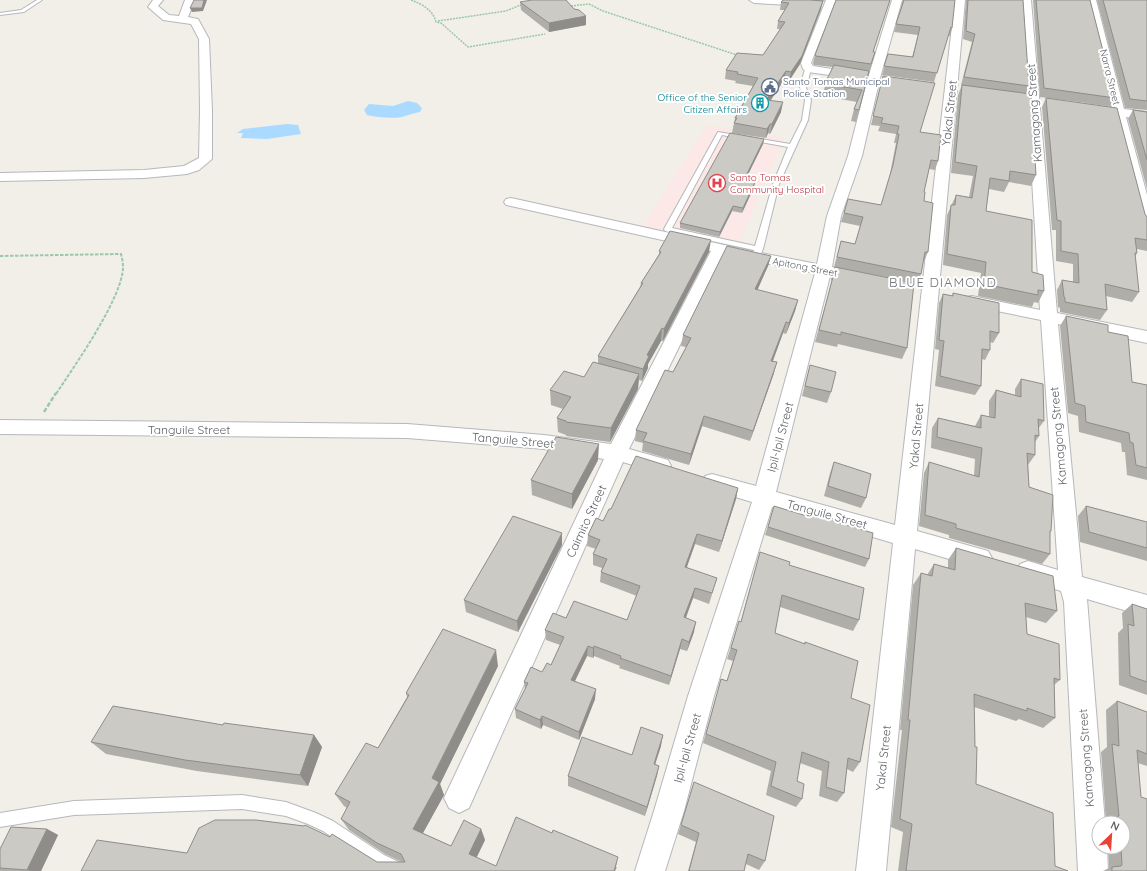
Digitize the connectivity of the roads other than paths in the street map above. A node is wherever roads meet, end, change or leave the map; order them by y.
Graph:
1 (40, 0) edge
2 (158, 0) edge
3 (190, 0) edge
4 (754, 0) edge
5 (897, 0) edge
6 (960, 0) edge
7 (1026, 0) edge
8 (1091, 0) edge
9 (829, 3) edge
10 (0, 14) edge
11 (182, 20) junction
12 (808, 69) junction
13 (878, 79) junction
14 (1080, 107) edge
15 (1118, 112) junction
16 (1147, 116) edge
17 (792, 146) junction
18 (0, 177) edge
19 (511, 202) dead end
20 (1147, 223) edge
21 (720, 248) junction
22 (757, 253) junction
23 (824, 270) junction
24 (854, 276) edge
25 (937, 294) junction
26 (1050, 317) junction
27 (1147, 337) edge
28 (0, 427) edge
29 (617, 453) junction
30 (764, 497) junction
31 (906, 536) junction
32 (1071, 584) junction
33 (1147, 606) edge
34 (459, 798) dead end
35 (0, 820) edge
36 (402, 871) edge
37 (650, 871) edge
38 (871, 871) edge
39 (1093, 871) edge

1 - 10 lane
2 - 11 street
3 - 11 street
4 - 9 street
5 - 13 street, Ipil-Ipil Street
6 - 25 street, Yakal Street
7 - 26 street, Kamagong Street
8 - 15 street, Narra Street
9 - 12 street
11 - 18 street
12 - 13 street
12 - 17 lane
13 - 23 street, Ipil-Ipil Street
14 - 15 street
15 - 16 street
15 - 20 street, Narra Street
17 - 22 lane
17 - 22 lane
19 - 21 street, Apitong Street
21 - 22 street, Apitong Street
21 - 29 street, Caimito Street
22 - 23 street, Apitong Street
23 - 24 street, Apitong Street
23 - 30 street, Ipil-Ipil Street
25 - 26 street
25 - 31 street, Yakal Street
26 - 27 street
26 - 32 street, Kamagong Street
28 - 29 street, Tanguile Street
29 - 30 street, Tanguile Street
29 - 34 street, Caimito Street
30 - 31 street, Tanguile Street
30 - 37 street, Ipil-Ipil Street
31 - 32 street, Tanguile Street
31 - 38 street, Yakal Street
32 - 33 street, Tanguile Street
32 - 39 street, Kamagong Street
35 - 36 lane

